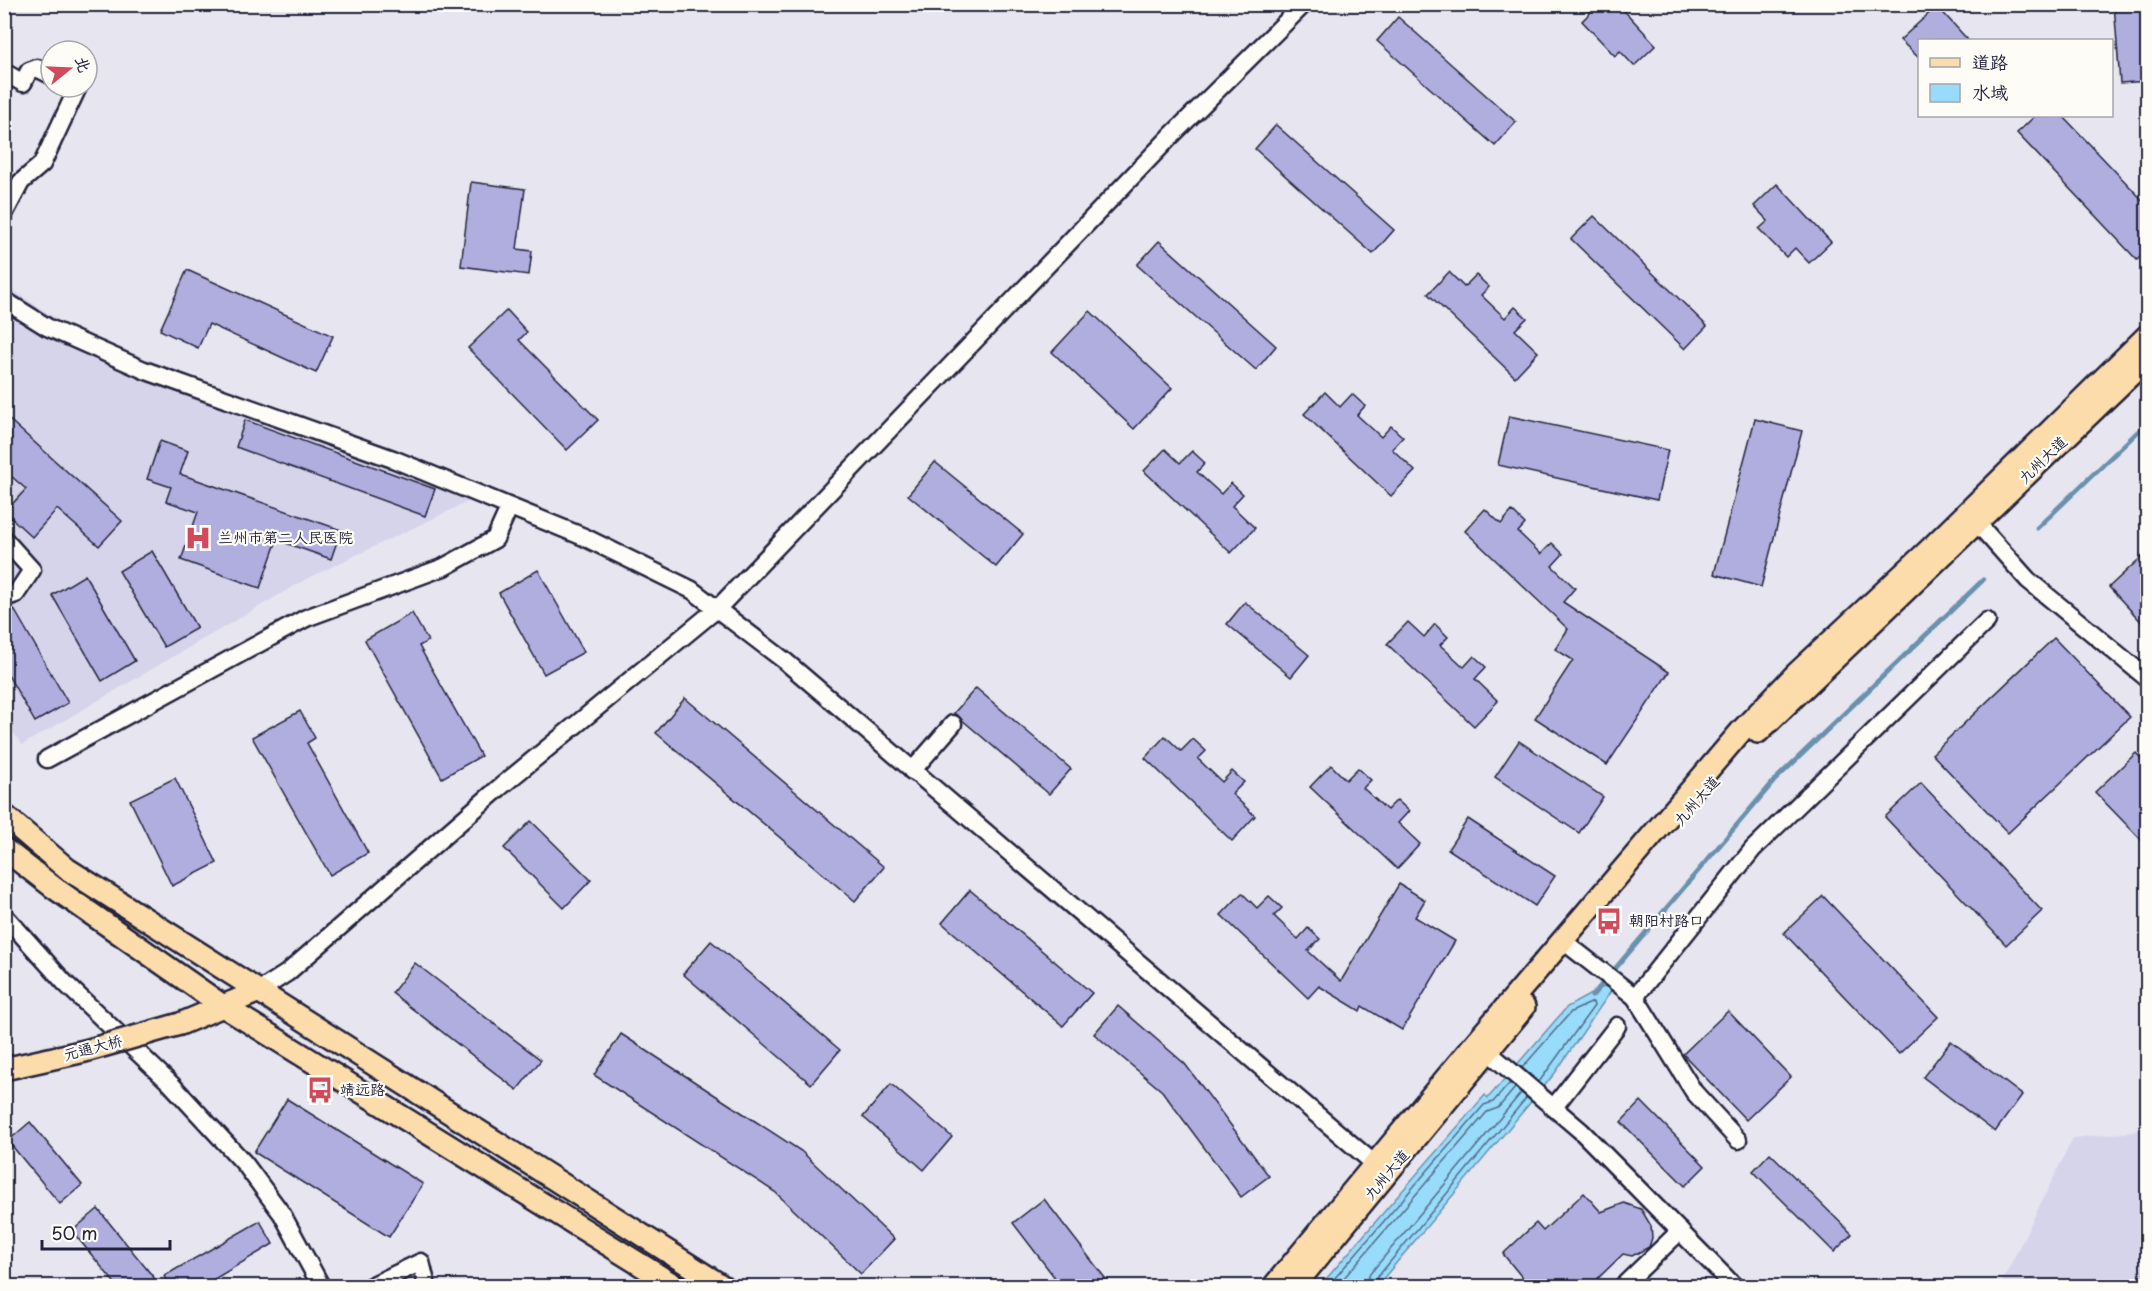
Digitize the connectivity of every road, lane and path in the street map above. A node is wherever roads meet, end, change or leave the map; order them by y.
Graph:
1 (1304, 4) edge
2 (39, 69) edge
3 (4, 72) edge
4 (72, 99) edge
5 (4, 214) edge
6 (4, 300) edge
7 (2148, 334) edge
8 (2148, 358) edge
9 (509, 508) junction
10 (1972, 518) junction
11 (4, 539) edge
12 (4, 598) edge
13 (718, 608) junction
14 (1987, 621) dead end
15 (2148, 679) edge
16 (953, 724) dead end
17 (47, 759) dead end
18 (912, 771) junction
19 (4, 815) edge
20 (4, 849) edge
21 (4, 915) edge
22 (1567, 943) junction
23 (259, 991) junction
24 (1635, 997) junction
25 (223, 1006) junction
26 (1617, 1026) dead end
27 (1482, 1047) junction
28 (4, 1069) edge
29 (1554, 1107) junction
30 (1738, 1140) dead end
31 (1381, 1169) junction
32 (1680, 1231) junction
33 (321, 1287) edge
34 (370, 1287) edge
35 (427, 1287) edge
36 (675, 1287) edge
37 (722, 1287) edge
38 (1274, 1287) edge
39 (1294, 1287) edge
40 (1623, 1287) edge
41 (1734, 1287) edge

1 - 13 street
2 - 3 street
4 - 5 street
6 - 9 street
7 - 10 main road
8 - 10 main road, 九州大道
9 - 13 street
9 - 17 street
10 - 15 street
10 - 22 main road, 九州大道
11 - 12 street
13 - 18 street
13 - 23 street
14 - 24 street
16 - 18 street
18 - 31 street
19 - 23 main road
20 - 25 main road
21 - 33 street
22 - 24 street
22 - 27 main road, 九州大道
23 - 25 main road, 元通大桥
23 - 37 main road
24 - 30 street
25 - 28 main road, 元通大桥, bridge
25 - 36 main road
26 - 29 street
27 - 29 street
27 - 31 main road, 九州大道
29 - 32 street
31 - 38 main road
31 - 39 main road, 九州大道
32 - 40 street
32 - 41 street
34 - 35 street

